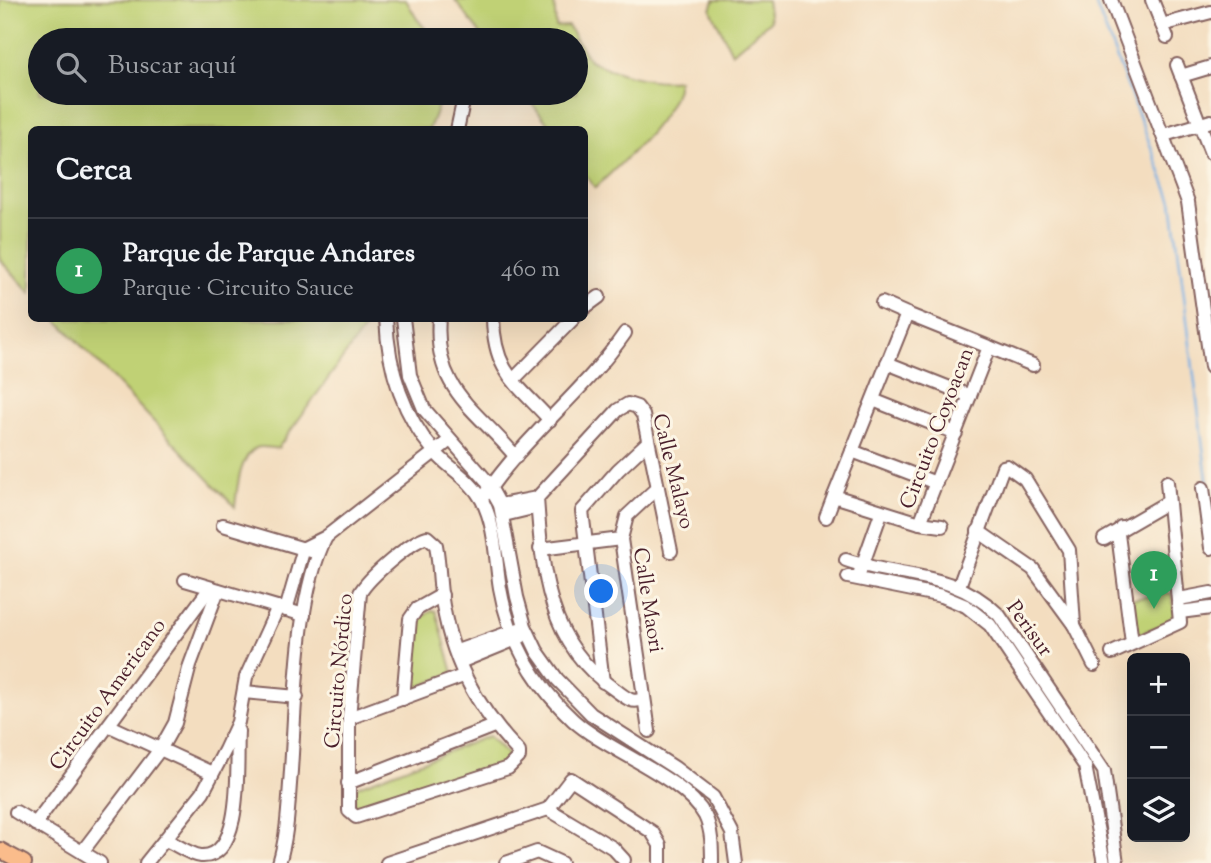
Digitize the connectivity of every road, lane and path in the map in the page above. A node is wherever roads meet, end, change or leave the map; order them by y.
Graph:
1 (1111, 0) edge
2 (1152, 0) edge
3 (1211, 12) edge
4 (1211, 67) edge
5 (462, 105) edge
6 (1204, 123) edge
7 (458, 126) edge
8 (1166, 139) junction
9 (1211, 153) edge
10 (599, 297) dead end
11 (882, 303) dead end
12 (588, 305) edge
13 (907, 314) junction
14 (386, 322) edge
15 (403, 322) edge
16 (439, 322) edge
17 (495, 322) edge
18 (569, 322) edge
19 (625, 333) dead end
20 (1209, 334) edge
21 (989, 347) junction
22 (887, 363) junction
23 (1033, 365) dead end
24 (1211, 367) edge
25 (513, 380) junction
26 (970, 396) junction
27 (873, 400) junction
28 (550, 420) junction
29 (956, 433) junction
30 (450, 440) junction
31 (648, 443) junction
32 (434, 451) junction
33 (852, 451) junction
34 (514, 454) junction
35 (1167, 482) dead end
36 (936, 483) junction
37 (488, 484) junction
38 (658, 487) junction
39 (1203, 488) dead end
40 (834, 496) junction
41 (480, 497) junction
42 (1168, 502) junction
43 (537, 503) junction
44 (502, 510) junction
45 (881, 513) junction
46 (826, 517) dead end
47 (920, 523) junction
48 (223, 525) dead end
49 (942, 526) dead end
50 (1121, 527) junction
51 (978, 531) junction
52 (326, 537) junction
53 (621, 539) junction
54 (1104, 539) dead end
55 (584, 543) junction
56 (304, 548) junction
57 (1211, 548) edge
58 (540, 549) junction
59 (671, 551) dead end
60 (317, 554) junction
61 (846, 560) dead end
62 (861, 565) junction
63 (185, 580) dead end
64 (956, 584) junction
65 (214, 589) junction
66 (1211, 593) edge
67 (442, 595) junction
68 (1179, 605) junction
69 (1211, 608) edge
70 (282, 609) junction
71 (304, 615) junction
72 (1074, 625) junction
73 (527, 630) junction
74 (513, 636) junction
75 (1132, 643) junction
76 (1112, 653) dead end
77 (458, 656) junction
78 (1094, 665) dead end
79 (463, 676) junction
80 (603, 682) junction
81 (244, 692) junction
82 (297, 697) junction
83 (403, 699) junction
84 (642, 699) junction
85 (349, 719) junction
86 (238, 722) junction
87 (110, 726) junction
88 (495, 726) junction
89 (649, 731) dead end
90 (161, 748) junction
91 (1086, 755) junction
92 (212, 773) junction
93 (348, 783) junction
94 (719, 806) junction
95 (548, 809) junction
96 (16, 812) dead end
97 (705, 816) junction
98 (35, 824) junction
99 (1113, 835) junction
100 (1100, 838) junction
101 (166, 840) junction
102 (0, 850) edge
103 (82, 852) junction
104 (624, 860) dead end
105 (24, 863) edge
106 (100, 863) edge
107 (146, 863) edge
108 (279, 863) edge
109 (387, 863) edge
110 (506, 863) edge
111 (561, 863) edge
112 (660, 863) edge
113 (712, 863) edge
114 (736, 863) edge
115 (1104, 863) edge
116 (1117, 863) edge

1 - 8 street
2 - 3 street
4 - 6 street
5 - 7 street
6 - 8 street
6 - 9 street
8 - 20 street
10 - 12 street
11 - 13 street, Circuito Coyoacan
13 - 21 street, Circuito Coyoacan
13 - 22 street
14 - 32 street
15 - 30 street
16 - 34 street
17 - 25 street
18 - 25 street
19 - 28 street
20 - 24 street
21 - 23 street
21 - 26 street, Circuito Coyoacan
22 - 26 street
22 - 27 street
25 - 28 street
26 - 29 street, Circuito Coyoacan
27 - 29 street
27 - 33 street
28 - 34 street
29 - 36 street, Circuito Coyoacan
30 - 32 street
30 - 37 street
31 - 38 street, Calle Malayo
31 - 43 street, Calle Malayo
31 - 55 street
32 - 41 street
32 - 52 street
33 - 36 street
33 - 40 street
34 - 37 street
35 - 42 street
36 - 47 street, Circuito Coyoacan
37 - 41 street
37 - 44 street
38 - 53 street, Calle Maori
38 - 59 street, Calle Malayo
39 - 57 street
40 - 45 street, Circuito Coyoacan
40 - 46 street
41 - 74 street
42 - 50 street
42 - 68 street
43 - 44 street
43 - 58 street
44 - 73 street
45 - 47 street, Circuito Coyoacan
45 - 62 street
47 - 49 street
48 - 56 street
50 - 54 street
50 - 75 street
51 - 64 street
51 - 72 street
51 - 72 street
52 - 56 street
52 - 60 street
53 - 55 street
53 - 84 street, Calle Maori
55 - 58 street
55 - 80 street
56 - 60 street
56 - 70 street
58 - 80 street
60 - 71 street
61 - 62 street, Perisur
62 - 64 street, Perisur
62 - 91 street, Perisur
63 - 65 street
64 - 91 street, Perisur
65 - 70 street
65 - 87 street, Circuito Americano
65 - 90 street
66 - 68 street
67 - 77 street, Circuito Nórdico
67 - 83 street
67 - 85 street, Circuito Nórdico
68 - 69 street
68 - 75 street
70 - 71 street
70 - 81 street
71 - 82 street
72 - 78 street
73 - 74 street
73 - 94 street
74 - 77 street
74 - 97 street
75 - 76 street
77 - 79 street, Circuito Nórdico
79 - 83 street
79 - 88 street, Circuito Nórdico
80 - 84 street
81 - 82 street
81 - 86 street
82 - 108 street
83 - 85 street
84 - 89 street, Calle Maori
85 - 93 street, Circuito Nórdico
86 - 92 street
86 - 101 street
87 - 90 street
87 - 98 street, Circuito Americano
88 - 93 street
88 - 93 street, Circuito Nórdico
90 - 92 street
90 - 103 street
91 - 99 street, Perisur
91 - 100 street, Perisur
92 - 101 street
94 - 97 street
94 - 114 street
95 - 104 street
95 - 109 street
95 - 112 street
96 - 98 street
97 - 113 street
98 - 103 street
99 - 100 street
99 - 116 street, Perisur
100 - 115 street, Perisur
101 - 107 street
102 - 105 main road
103 - 106 street
110 - 111 street

